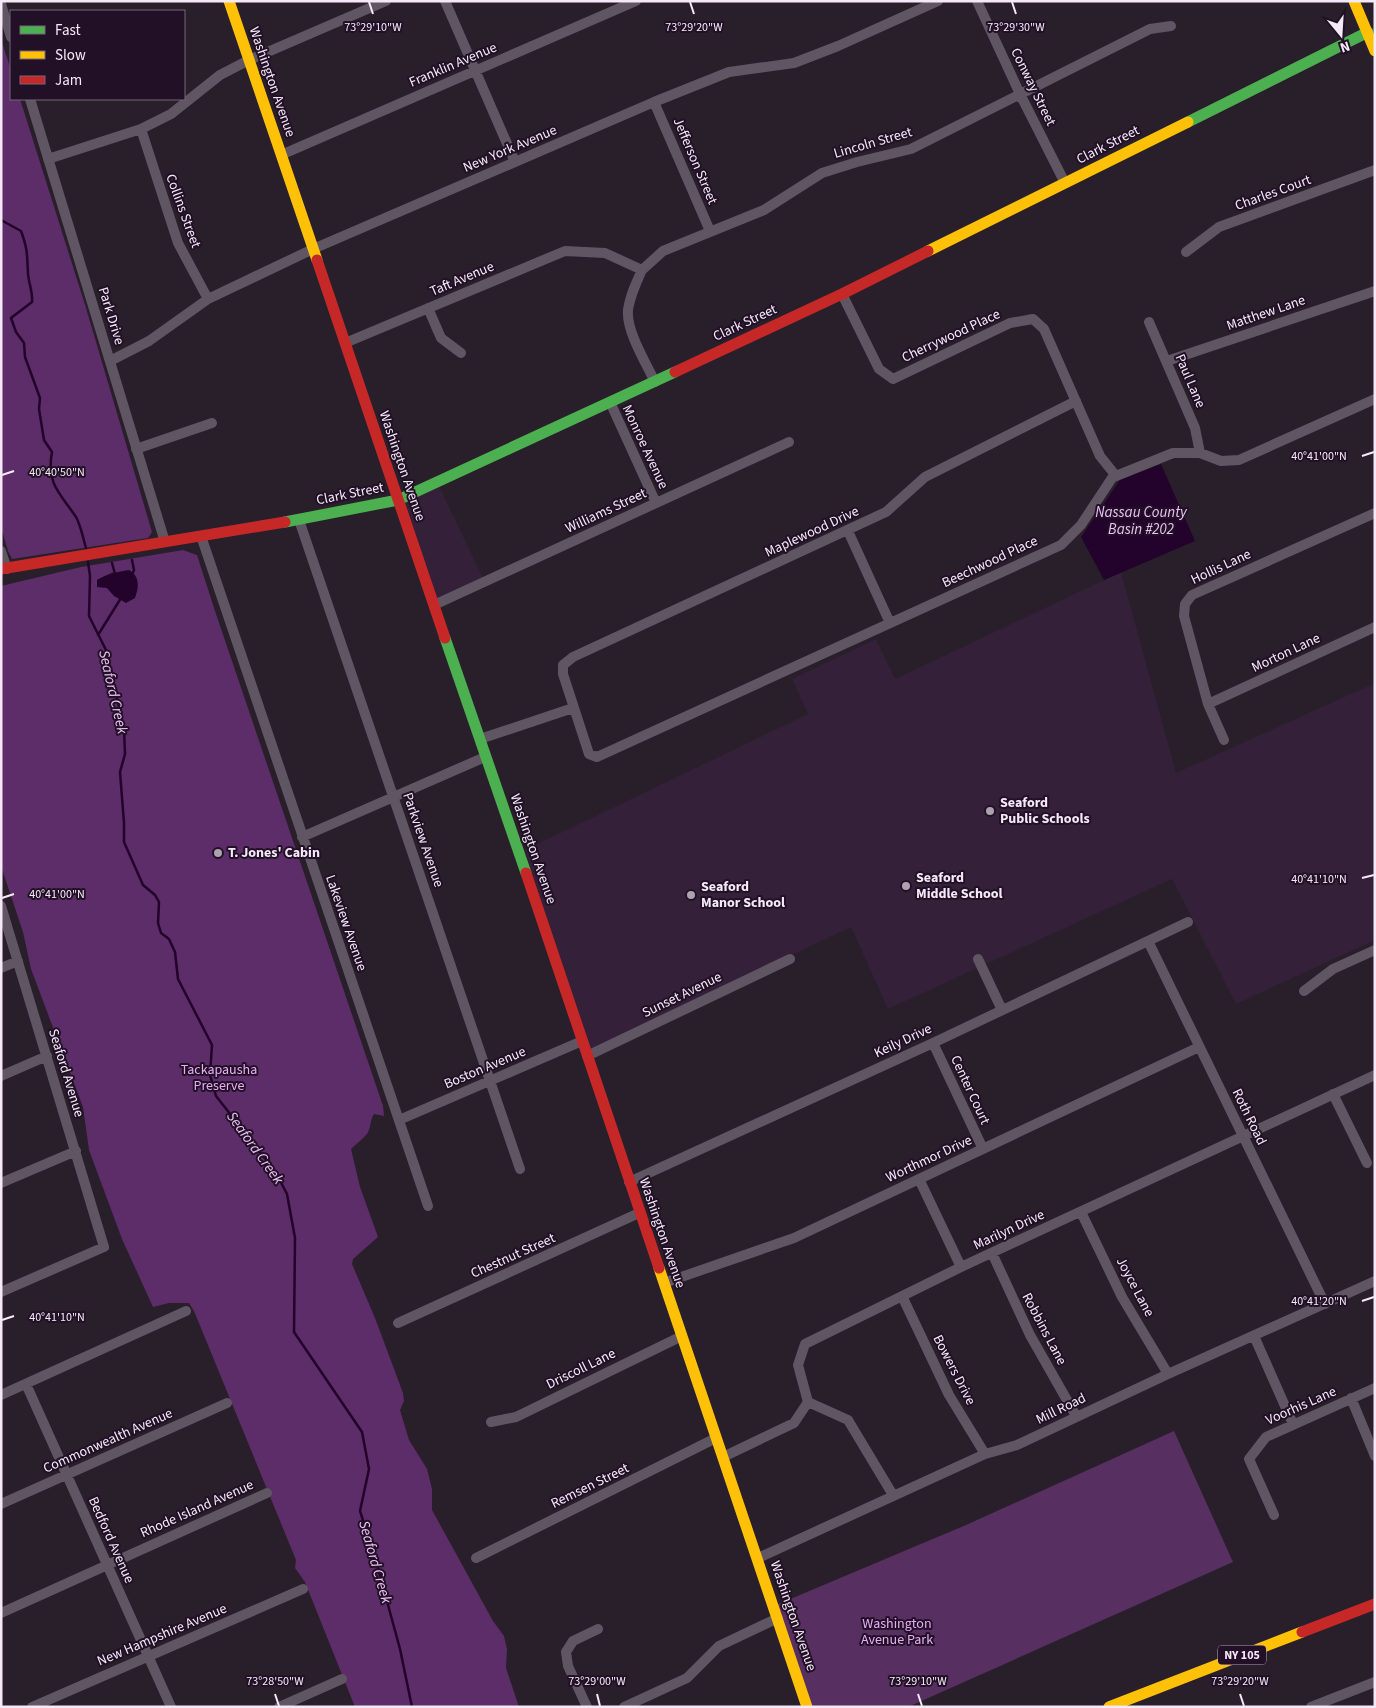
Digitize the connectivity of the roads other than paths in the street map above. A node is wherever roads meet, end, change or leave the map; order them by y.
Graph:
1 (229, 1) edge
2 (386, 1) edge
3 (445, 1) edge
4 (636, 1) edge
5 (938, 1) edge
6 (977, 1) edge
7 (1354, 1) edge
8 (1, 4) edge
9 (1171, 26) dead end
10 (1371, 30) edge
11 (10, 35) edge
12 (1375, 51) edge
13 (249, 60) junction
14 (475, 71) junction
15 (1020, 94) junction
16 (30, 100) edge
17 (654, 102) junction
18 (141, 128) junction
19 (281, 155) junction
20 (48, 158) junction
21 (515, 162) junction
22 (1375, 170) edge
23 (1065, 183) junction
24 (710, 231) junction
25 (313, 249) junction
26 (1186, 252) dead end
27 (642, 270) junction
28 (1375, 291) edge
29 (842, 294) junction
30 (208, 299) junction
31 (428, 308) junction
32 (1149, 322) dead end
33 (345, 343) junction
34 (461, 353) dead end
35 (110, 361) junction
36 (1167, 361) junction
37 (655, 382) junction
38 (1375, 399) edge
39 (610, 402) junction
40 (1076, 402) junction
41 (212, 423) dead end
42 (789, 442) dead end
43 (136, 449) junction
44 (1200, 453) junction
45 (1116, 476) junction
46 (398, 500) junction
47 (656, 503) junction
48 (1375, 513) edge
49 (299, 520) junction
50 (848, 531) junction
51 (201, 536) junction
52 (165, 542) junction
53 (1, 551) edge
54 (4, 569) edge
55 (434, 605) junction
56 (890, 623) junction
57 (1375, 627) edge
58 (1208, 704) junction
59 (574, 708) junction
60 (480, 739) junction
61 (1224, 740) dead end
62 (485, 757) junction
63 (394, 798) junction
64 (302, 837) junction
65 (1, 906) edge
66 (1188, 922) dead end
67 (1148, 941) junction
68 (1375, 950) edge
69 (790, 959) dead end
70 (978, 959) dead end
71 (18, 960) junction
72 (1, 968) edge
73 (1304, 991) dead end
74 (1002, 1010) junction
75 (582, 1041) junction
76 (933, 1043) junction
77 (1200, 1047) junction
78 (47, 1056) junction
79 (587, 1056) junction
80 (1375, 1075) edge
81 (1, 1076) edge
82 (490, 1080) junction
83 (1333, 1094) junction
84 (399, 1120) junction
85 (1243, 1136) junction
86 (983, 1149) junction
87 (76, 1151) junction
88 (1367, 1162) dead end
89 (520, 1168) dead end
90 (920, 1179) junction
91 (629, 1182) junction
92 (1, 1183) edge
93 (428, 1206) dead end
94 (1081, 1212) junction
95 (639, 1213) junction
96 (992, 1253) junction
97 (961, 1267) junction
98 (1375, 1281) edge
99 (664, 1283) junction
100 (1, 1292) edge
101 (902, 1296) junction
102 (1325, 1304) junction
103 (186, 1311) dead end
104 (398, 1323) dead end
105 (682, 1336) junction
106 (1254, 1336) junction
107 (1168, 1374) junction
108 (26, 1384) junction
109 (1375, 1388) edge
110 (1, 1395) edge
111 (1351, 1398) junction
112 (808, 1402) junction
113 (227, 1403) dead end
114 (1076, 1416) junction
115 (491, 1422) dead end
116 (1293, 1424) junction
117 (716, 1438) junction
118 (985, 1454) junction
119 (1375, 1456) edge
120 (723, 1457) junction
121 (67, 1475) junction
122 (267, 1493) dead end
123 (893, 1495) junction
124 (1, 1504) edge
125 (1274, 1516) dead end
126 (476, 1558) dead end
127 (758, 1558) junction
128 (107, 1565) junction
129 (303, 1589) dead end
130 (1375, 1604) edge
131 (1, 1613) edge
132 (778, 1618) junction
133 (598, 1629) dead end
134 (148, 1656) junction
135 (342, 1679) dead end
136 (1375, 1682) edge
137 (1110, 1706) edge
138 (32, 1707) edge
139 (171, 1707) edge
140 (279, 1707) edge
141 (587, 1707) edge
142 (624, 1707) edge
143 (807, 1707) edge
144 (1311, 1707) edge

1 - 13 street, Washington Avenue
2 - 13 street
3 - 14 street
4 - 14 street, Franklin Avenue
5 - 17 street, New York Avenue
6 - 15 street, Conway Street
7 - 10 street
8 - 11 street
9 - 15 street, Lincoln Street
10 - 12 street
10 - 23 street, Clark Street
13 - 18 street
13 - 19 street, Washington Avenue
14 - 19 street, Franklin Avenue
14 - 21 street
15 - 23 street, Conway Street
15 - 24 street, Lincoln Street
16 - 20 street, Park Drive
17 - 21 street, New York Avenue
17 - 24 street, Jefferson Street
18 - 20 street
18 - 30 street, Collins Street
19 - 25 street, Washington Avenue
20 - 35 street, Park Drive
21 - 25 street, New York Avenue
22 - 26 street, Charles Court
23 - 29 street, Clark Street
24 - 27 street, Lincoln Street
25 - 30 street, New York Avenue
25 - 33 street, Washington Avenue
27 - 31 street, Taft Avenue
27 - 37 street, Lincoln Street
28 - 36 street, Matthew Lane
29 - 37 street, Clark Street
29 - 40 street, Cherrywood Place
30 - 35 street, New York Avenue
31 - 33 street, Taft Avenue
31 - 34 street
32 - 36 street, Paul Lane
33 - 46 street, Washington Avenue
35 - 43 street, Park Drive
36 - 44 street, Paul Lane
37 - 39 street, Clark Street
38 - 44 street, Beechwood Place
39 - 46 street, Clark Street
39 - 47 street, Monroe Avenue
40 - 45 street, Cherrywood Place
40 - 50 street, Maplewood Drive
41 - 43 street
42 - 47 street, Williams Street
43 - 52 street, Park Drive
44 - 45 street, Beechwood Place
45 - 56 street, Beechwood Place
46 - 49 street, Clark Street
46 - 55 street, Washington Avenue
47 - 55 street, Williams Street
48 - 58 street, Hollis Lane
49 - 51 street, Clark Street
49 - 63 street, Parkview Avenue
50 - 56 street
50 - 59 street, Maplewood Drive
51 - 52 street, Clark Street
51 - 64 street, Lakeview Avenue
52 - 54 street, Clark Street
53 - 54 street
55 - 60 street, Washington Avenue
56 - 59 street, Beechwood Place
57 - 58 street, Morton Lane
58 - 61 street, Hollis Lane
59 - 60 street
60 - 62 street, Washington Avenue
62 - 63 street
62 - 75 street, Washington Avenue
63 - 64 street
63 - 82 street, Parkview Avenue
64 - 84 street, Lakeview Avenue
65 - 71 street, Seaford Avenue
66 - 67 street, Keily Drive
67 - 74 street, Keily Drive
67 - 77 street, Roth Road
68 - 73 street
69 - 79 street, Sunset Avenue
70 - 74 street
71 - 72 street
71 - 78 street, Seaford Avenue
74 - 76 street, Keily Drive
75 - 79 street, Washington Avenue
75 - 82 street, Boston Avenue
76 - 86 street, Center Court
76 - 91 street, Keily Drive
77 - 85 street, Roth Road
77 - 86 street, Worthmor Drive
78 - 81 street
78 - 87 street, Seaford Avenue
79 - 91 street, Washington Avenue
80 - 83 street, Marilyn Drive
82 - 84 street, Boston Avenue
82 - 89 street, Parkview Avenue
83 - 85 street, Marilyn Drive
83 - 88 street
84 - 93 street, Lakeview Avenue
85 - 94 street, Marilyn Drive
85 - 102 street, Roth Road
86 - 90 street, Worthmor Drive
87 - 92 street
87 - 100 street, Seaford Avenue
90 - 97 street
90 - 99 street, Worthmor Drive
91 - 95 street, Washington Avenue
94 - 96 street, Marilyn Drive
94 - 107 street, Joyce Lane
95 - 99 street, Washington Avenue
95 - 104 street, Chestnut Street
96 - 97 street, Marilyn Drive
96 - 114 street, Robbins Lane
97 - 101 street, Marilyn Drive
98 - 102 street, Mill Road
99 - 105 street, Washington Avenue
101 - 112 street, Marilyn Drive
101 - 118 street, Bowers Drive
102 - 106 street, Mill Road
103 - 108 street
105 - 115 street, Driscoll Lane
105 - 117 street, Washington Avenue
106 - 107 street, Mill Road
106 - 116 street
107 - 114 street, Mill Road
108 - 110 street
108 - 121 street, Bedford Avenue
109 - 111 street, Voorhis Lane
111 - 116 street, Voorhis Lane
111 - 119 street
112 - 120 street
112 - 123 street
113 - 121 street, Commonwealth Avenue
114 - 118 street, Mill Road
116 - 125 street, Voorhis Lane
117 - 120 street, Washington Avenue
117 - 126 street, Remsen Street
118 - 123 street, Mill Road
120 - 127 street, Washington Avenue
121 - 124 street, Commonwealth Avenue
121 - 128 street, Bedford Avenue
122 - 128 street, Rhode Island Avenue
123 - 127 street, Mill Road
127 - 132 street, Washington Avenue
128 - 131 street, Rhode Island Avenue
128 - 134 street, Bedford Avenue
129 - 134 street, New Hampshire Avenue
130 - 137 street, NY 105
132 - 142 street
132 - 143 street, Washington Avenue
133 - 141 street
134 - 138 street, New Hampshire Avenue
134 - 139 street, Bedford Avenue
135 - 140 street
136 - 144 street

